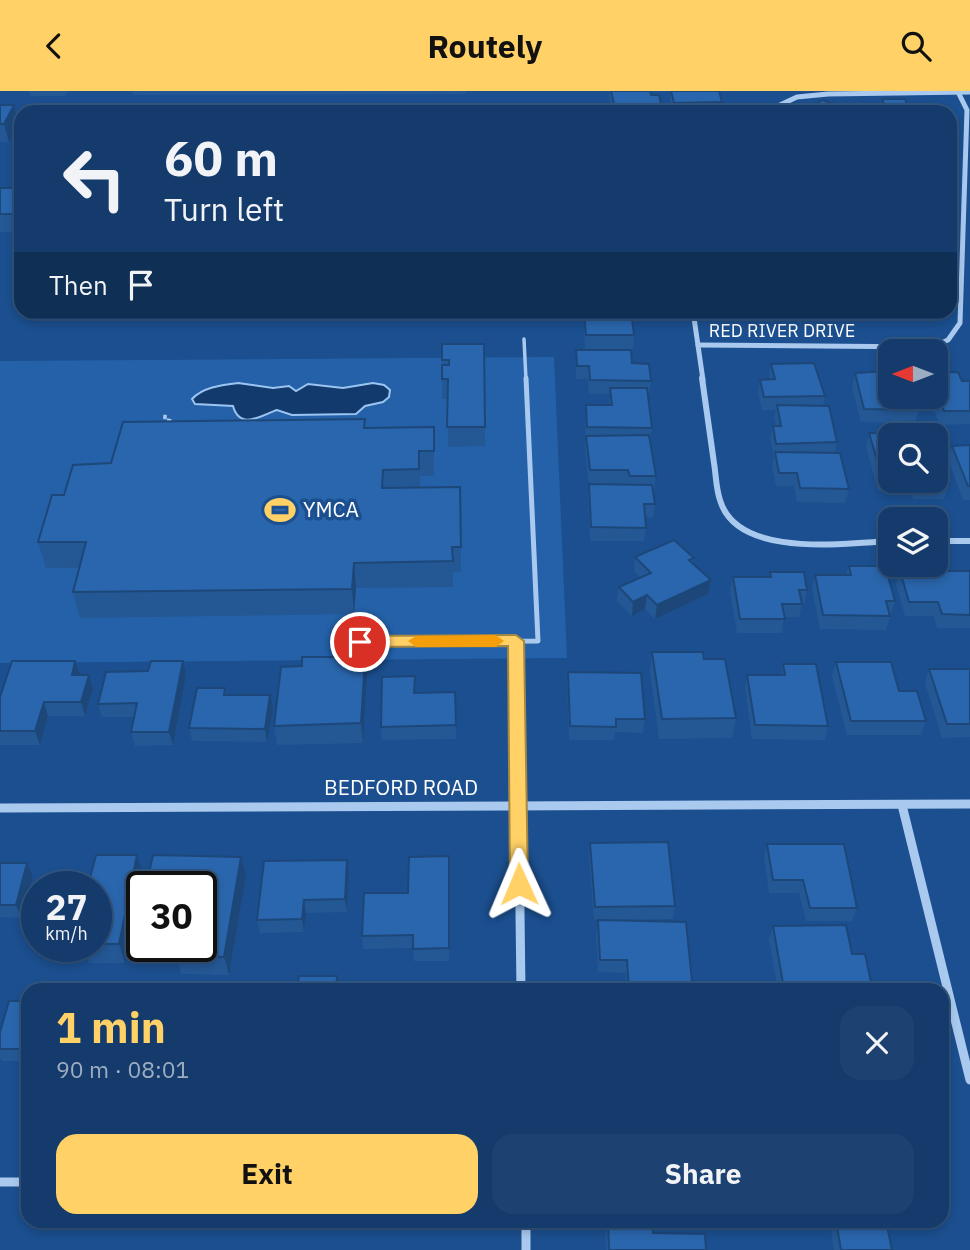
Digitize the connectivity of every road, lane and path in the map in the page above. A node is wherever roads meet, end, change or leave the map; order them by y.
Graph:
1 (958, 92) edge
2 (970, 92) edge
3 (796, 94) edge
4 (777, 105) edge
5 (694, 319) edge
6 (524, 339) dead end
7 (698, 345) junction
8 (168, 428) edge
9 (159, 432) edge
10 (878, 541) edge
11 (948, 541) edge
12 (970, 541) edge
13 (516, 641) junction
14 (334, 642) dead end
15 (517, 659) joint
16 (517, 804) junction
17 (970, 804) edge
18 (902, 805) junction
19 (0, 809) edge
20 (521, 983) edge
21 (946, 983) edge
22 (949, 995) edge
23 (970, 1080) edge
24 (0, 1182) edge
25 (21, 1182) edge
26 (526, 1228) edge
27 (526, 1250) edge

1 - 2 street
1 - 3 street
1 - 7 street, RED RIVER DRIVE
3 - 4 street
5 - 7 street
6 - 13 lane
7 - 10 street
8 - 9 path
11 - 12 street
13 - 14 lane
13 - 15 lane
15 - 16 street
16 - 18 street, BEDFORD ROAD
16 - 19 street, BEDFORD ROAD
16 - 20 street
17 - 18 street, BEDFORD ROAD
18 - 21 street
22 - 23 street
24 - 25 street
26 - 27 street

